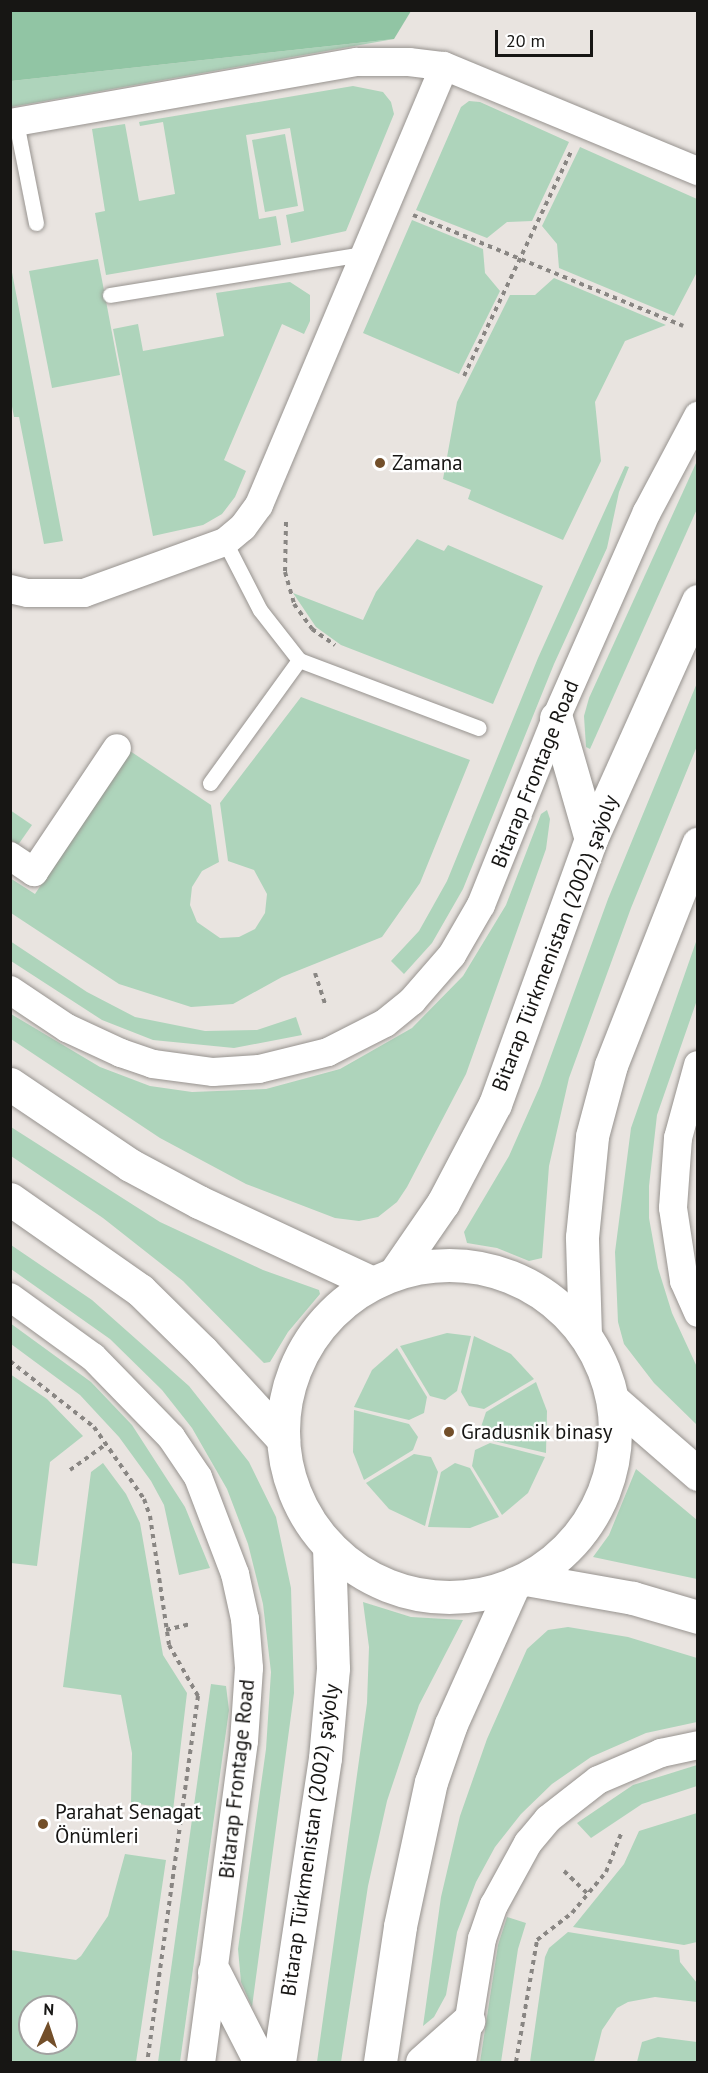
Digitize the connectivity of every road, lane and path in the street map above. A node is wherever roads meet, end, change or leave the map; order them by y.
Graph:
1 (444, 66) junction
2 (13, 122) edge
3 (574, 144) dead end
4 (698, 171) edge
5 (414, 203) dead end
6 (410, 214) junction
7 (36, 223) dead end
8 (405, 225) dead end
9 (364, 254) junction
10 (520, 259) junction
11 (110, 296) dead end
12 (683, 326) dead end
13 (464, 376) dead end
14 (698, 416) edge
15 (287, 514) dead end
16 (225, 542) junction
17 (10, 589) edge
18 (698, 602) edge
19 (339, 648) dead end
20 (299, 660) junction
21 (556, 718) junction
22 (479, 728) dead end
23 (117, 747) dead end
24 (210, 783) dead end
25 (591, 839) junction
26 (698, 844) edge
27 (10, 856) edge
28 (315, 973) dead end
29 (10, 990) edge
30 (326, 1004) dead end
31 (698, 1065) edge
32 (10, 1084) edge
33 (10, 1199) edge
34 (384, 1279) junction
35 (10, 1297) edge
36 (698, 1313) edge
37 (585, 1335) junction
38 (10, 1361) edge
39 (613, 1400) junction
40 (283, 1439) junction
41 (106, 1443) junction
42 (70, 1470) dead end
43 (698, 1474) edge
44 (329, 1546) junction
45 (520, 1581) junction
46 (698, 1617) edge
47 (190, 1624) dead end
48 (166, 1630) junction
49 (698, 1745) edge
50 (621, 1834) dead end
51 (564, 1871) dead end
52 (588, 1894) junction
53 (214, 1972) junction
54 (468, 2021) junction
55 (147, 2062) edge
56 (201, 2062) edge
57 (260, 2062) edge
58 (279, 2062) edge
59 (380, 2062) edge
60 (422, 2062) edge
61 (462, 2062) edge
62 (516, 2062) edge

1 - 2 street
1 - 4 street
1 - 9 street
2 - 7 lane
3 - 10 path
5 - 6 path
6 - 8 path
6 - 10 path
9 - 11 lane
9 - 16 street
10 - 12 path
10 - 13 path
14 - 21 street, Bitarap Frontage Road
15 - 19 path
16 - 17 street
16 - 20 lane
18 - 25 main road, Bitarap Türkmenistan (2002) şaýoly
20 - 22 lane
20 - 24 lane
21 - 25 main road
21 - 29 street, Bitarap Frontage Road
23 - 27 street
25 - 34 main road, Bitarap Türkmenistan (2002) şaýoly
26 - 37 main road
28 - 30 path
31 - 36 street
32 - 34 main road
33 - 40 main road
34 - 37 main road
34 - 40 main road
35 - 53 street, Bitarap Frontage Road
37 - 39 main road
38 - 41 path
39 - 43 main road
39 - 45 main road
40 - 44 main road
41 - 42 path
41 - 48 path
44 - 45 main road
44 - 58 main road, Bitarap Türkmenistan (2002) şaýoly
45 - 46 main road
45 - 59 main road
47 - 48 path
48 - 55 path
49 - 54 street
50 - 52 path
51 - 52 path
52 - 62 path
53 - 56 street, Bitarap Frontage Road
53 - 57 main road
54 - 60 main road
54 - 61 street

